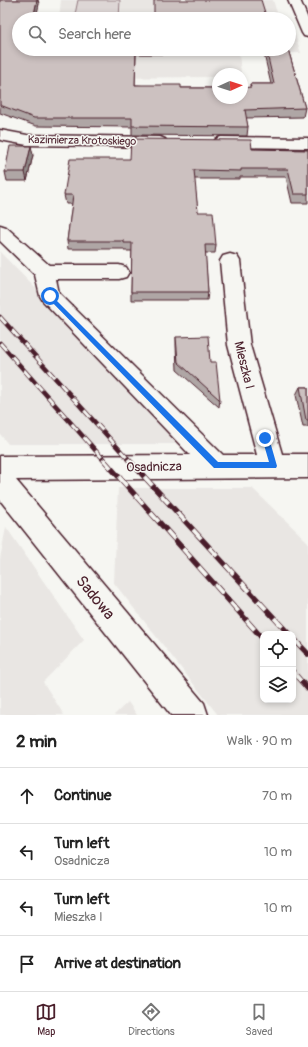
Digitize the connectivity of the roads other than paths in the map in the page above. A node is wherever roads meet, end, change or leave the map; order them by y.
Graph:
1 (294, 0) edge
2 (307, 30) edge
3 (1, 138) edge
4 (175, 142) edge
5 (206, 142) edge
6 (308, 143) edge
7 (0, 231) edge
8 (230, 261) dead end
9 (44, 272) junction
10 (119, 272) dead end
11 (216, 465) junction
12 (273, 466) junction
13 (308, 466) edge
14 (0, 468) edge
15 (0, 480) edge
16 (192, 715) edge

1 - 2 street
3 - 4 street, Kazimierza Krotoskiego
5 - 6 street
7 - 9 street
8 - 12 street, Mieszka I
9 - 10 street
9 - 11 street
11 - 12 street, Osadnicza
11 - 14 street, Osadnicza
12 - 13 street, Osadnicza
15 - 16 street, Sadowa

